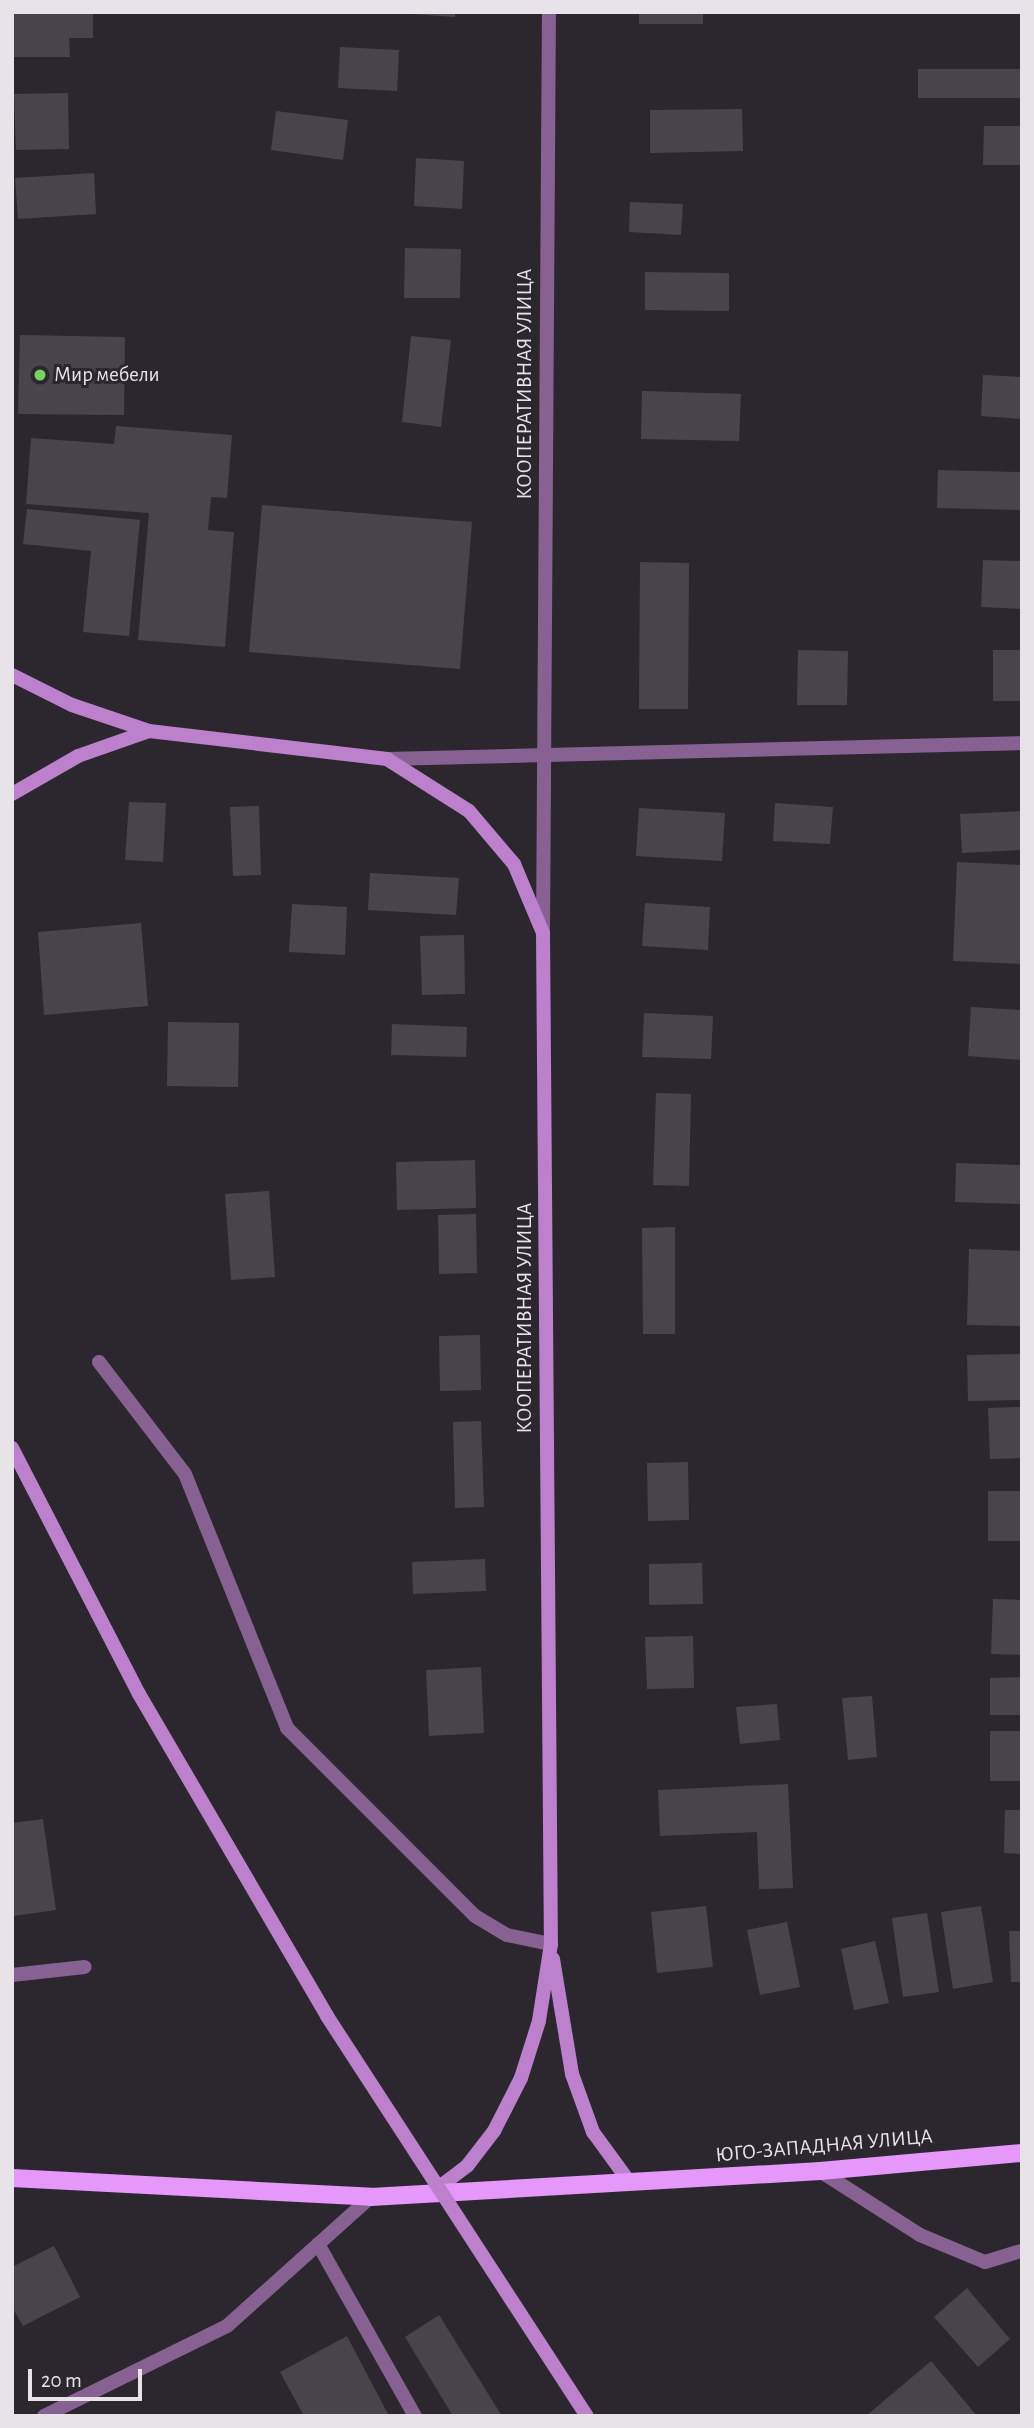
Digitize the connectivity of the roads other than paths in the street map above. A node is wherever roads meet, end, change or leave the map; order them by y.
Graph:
1 (549, 12) edge
2 (12, 675) edge
3 (149, 731) junction
4 (1022, 744) edge
5 (544, 755) junction
6 (387, 759) junction
7 (12, 794) edge
8 (543, 933) junction
9 (99, 1362) dead end
10 (12, 1448) edge
11 (551, 1944) junction
12 (85, 1968) dead end
13 (12, 1975) edge
14 (1022, 2152) edge
15 (821, 2171) junction
16 (12, 2178) edge
17 (630, 2183) junction
18 (430, 2194) junction
19 (371, 2197) junction
20 (318, 2244) junction
21 (1022, 2252) edge
22 (44, 2416) edge
23 (415, 2416) edge
24 (587, 2416) edge

1 - 5 street, КООПЕРАТИВНАЯ УЛИЦА
2 - 3 main road
3 - 6 main road
3 - 7 main road
4 - 5 street
5 - 6 street
5 - 8 street, КООПЕРАТИВНАЯ УЛИЦА
6 - 8 main road, КООПЕРАТИВНАЯ УЛИЦА
8 - 11 main road, КООПЕРАТИВНАЯ УЛИЦА
9 - 11 street
10 - 24 main road, bridge
11 - 17 main road, КООПЕРАТИВНАЯ УЛИЦА
11 - 18 main road, КООПЕРАТИВНАЯ УЛИЦА
12 - 13 street
14 - 15 main road, ЮГО-ЗАПАДНАЯ УЛИЦА
15 - 17 main road, ЮГО-ЗАПАДНАЯ УЛИЦА
15 - 21 street
16 - 19 main road, ЮГО-ЗАПАДНАЯ УЛИЦА
17 - 18 main road, ЮГО-ЗАПАДНАЯ УЛИЦА
18 - 19 main road, ЮГО-ЗАПАДНАЯ УЛИЦА
19 - 20 street
20 - 22 street
20 - 23 street

